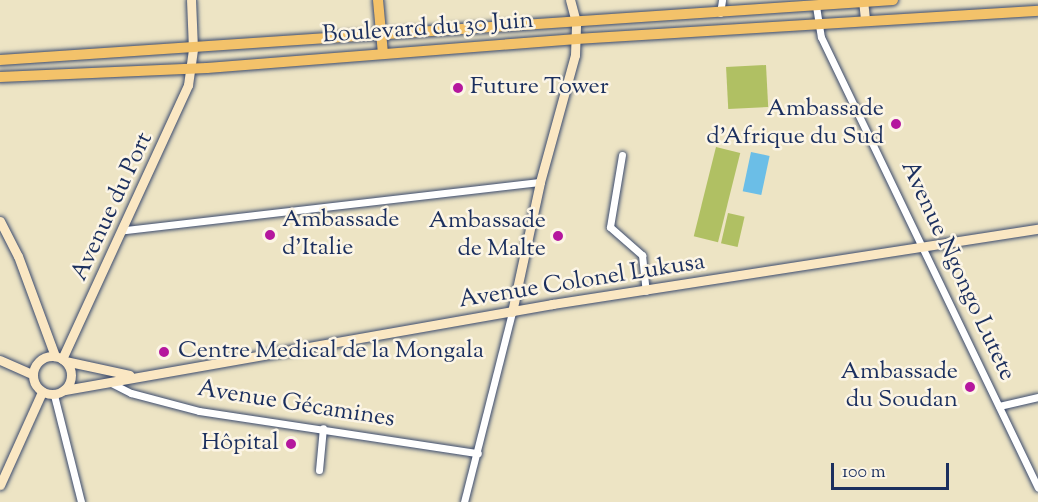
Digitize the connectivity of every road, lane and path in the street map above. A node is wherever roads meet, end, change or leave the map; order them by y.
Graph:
1 (191, 0) edge
2 (378, 0) edge
3 (722, 0) edge
4 (893, 0) edge
5 (571, 1) edge
6 (863, 1) edge
7 (816, 6) junction
8 (1038, 11) edge
9 (720, 13) junction
10 (865, 20) junction
11 (576, 22) junction
12 (818, 23) junction
13 (381, 36) junction
14 (577, 39) junction
15 (193, 49) junction
16 (383, 54) junction
17 (0, 60) edge
18 (192, 68) junction
19 (0, 77) edge
20 (622, 155) dead end
21 (540, 182) junction
22 (0, 221) edge
23 (1038, 229) edge
24 (125, 230) junction
25 (926, 249) junction
26 (646, 291) junction
27 (512, 312) junction
28 (61, 359) junction
29 (0, 360) edge
30 (32, 374) junction
31 (132, 375) junction
32 (111, 382) junction
33 (65, 390) junction
34 (42, 392) junction
35 (54, 395) junction
36 (1038, 398) edge
37 (999, 406) junction
38 (323, 428) junction
39 (478, 453) junction
40 (319, 470) dead end
41 (0, 484) edge
42 (1038, 487) edge
43 (81, 502) edge
44 (464, 502) edge

1 - 15 main road, Avenue du Port
2 - 13 main road
3 - 9 street
4 - 6 main road, Boulevard du 30 Juin
5 - 11 main road
6 - 7 main road, Boulevard du 30 Juin
6 - 10 main road
7 - 9 main road, Boulevard du 30 Juin
7 - 12 street, Avenue Ngongo Lutete
8 - 10 main road, Boulevard du 30 Juin
9 - 11 main road, Boulevard du 30 Juin
10 - 12 main road, Boulevard du 30 Juin
11 - 13 main road, Boulevard du 30 Juin
11 - 14 main road
12 - 14 main road, Boulevard du 30 Juin
12 - 25 street, Avenue Ngongo Lutete
13 - 15 main road, Boulevard du 30 Juin
13 - 16 main road
14 - 16 main road, Boulevard du 30 Juin
14 - 21 main road
15 - 17 main road, Boulevard du 30 Juin
15 - 18 main road, Avenue du Port
16 - 18 main road, Boulevard du 30 Juin
18 - 19 main road, Boulevard du 30 Juin
18 - 24 main road, Avenue du Port
20 - 26 street
21 - 24 street
21 - 27 main road
22 - 28 main road
23 - 25 main road, Avenue Colonel Lukusa
24 - 28 main road, Avenue du Port
25 - 26 main road, Avenue Colonel Lukusa
25 - 37 street, Avenue Ngongo Lutete
26 - 27 main road, Avenue Colonel Lukusa
27 - 31 main road, Avenue Colonel Lukusa
27 - 39 street
28 - 30 main road
28 - 31 main road, Avenue Colonel Lukusa
28 - 33 main road
29 - 30 main road
30 - 34 main road
31 - 32 main road, Avenue Colonel Lukusa
32 - 33 main road, Avenue Colonel Lukusa
32 - 38 street, Avenue Gécamines
33 - 35 main road
34 - 35 main road
34 - 41 main road
35 - 43 street
36 - 37 street
37 - 42 street, Avenue Ngongo Lutete
38 - 39 street, Avenue Gécamines
38 - 40 street
39 - 44 street

